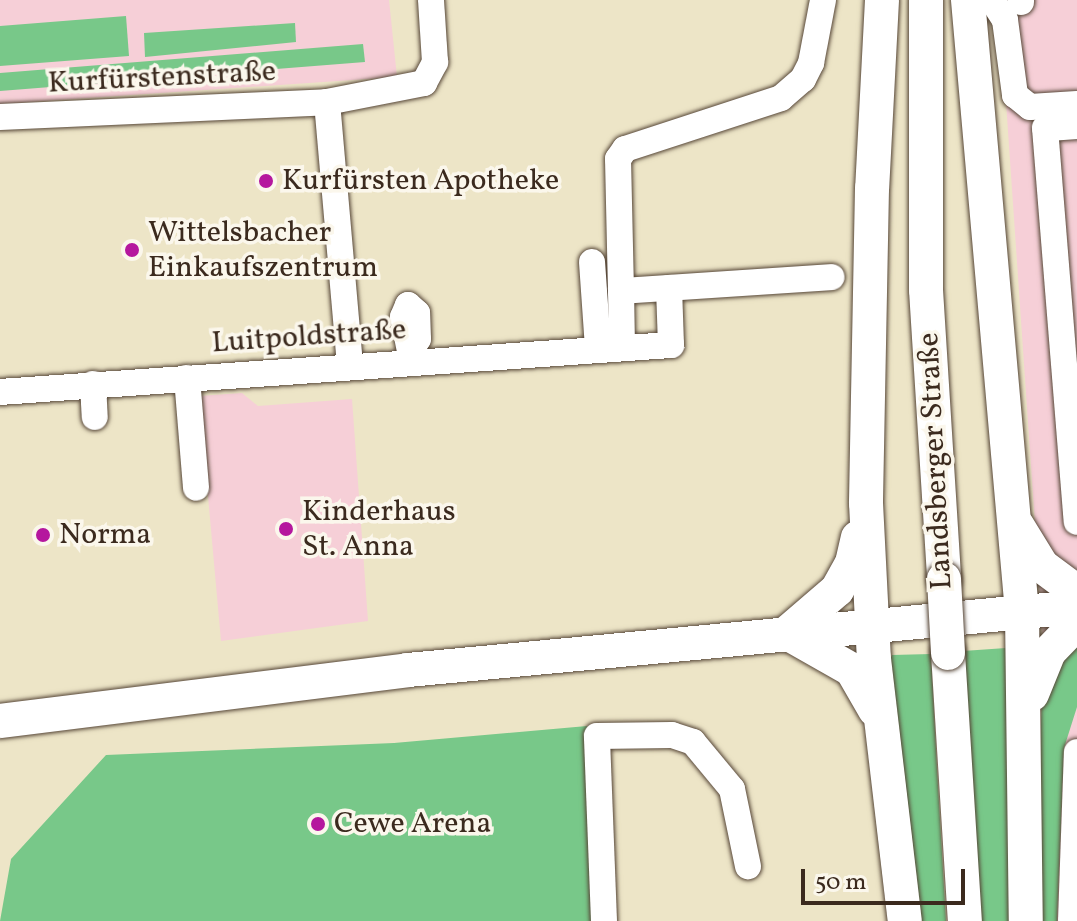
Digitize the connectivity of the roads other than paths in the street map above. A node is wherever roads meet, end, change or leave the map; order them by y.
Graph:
1 (431, 0) edge
2 (823, 0) edge
3 (882, 0) edge
4 (926, 0) edge
5 (968, 0) edge
6 (992, 0) edge
7 (327, 102) junction
8 (1077, 104) edge
9 (0, 117) edge
10 (1077, 126) edge
11 (592, 262) dead end
12 (832, 277) dead end
13 (1068, 281) edge
14 (669, 288) junction
15 (621, 291) junction
16 (610, 347) junction
17 (350, 365) junction
18 (181, 378) junction
19 (93, 384) junction
20 (0, 392) edge
21 (1072, 404) edge
22 (95, 417) dead end
23 (190, 482) dead end
24 (866, 503) junction
25 (1011, 509) junction
26 (1077, 522) edge
27 (1077, 592) edge
28 (1077, 607) edge
29 (1022, 612) junction
30 (1077, 623) edge
31 (871, 625) junction
32 (787, 633) junction
33 (0, 721) edge
34 (1026, 721) junction
35 (882, 724) junction
36 (1077, 752) edge
37 (748, 866) dead end
38 (1073, 908) edge
39 (604, 921) edge
40 (905, 921) edge
41 (965, 921) edge
42 (1026, 921) edge

1 - 7 street, Kurfürstenstraße
2 - 15 street
3 - 24 main road
4 - 41 main road, Landsberger Straße, bridge
5 - 25 main road
6 - 8 street
7 - 9 street, Kurfürstenstraße
7 - 17 street
10 - 13 street
11 - 16 street
12 - 14 street
13 - 21 street
14 - 15 street
14 - 16 street, Luitpoldstraße
15 - 16 street
16 - 17 street, Luitpoldstraße
17 - 18 street, Luitpoldstraße
18 - 19 street, Luitpoldstraße
18 - 23 street
19 - 20 street, Luitpoldstraße
19 - 22 street
21 - 26 street
24 - 31 main road
24 - 32 main road
25 - 27 main road
25 - 29 main road
28 - 29 main road
29 - 31 main road
29 - 34 main road
30 - 34 main road
31 - 32 main road
31 - 35 main road
32 - 33 main road
32 - 35 main road
34 - 42 main road
35 - 40 main road
36 - 38 street
37 - 39 street

